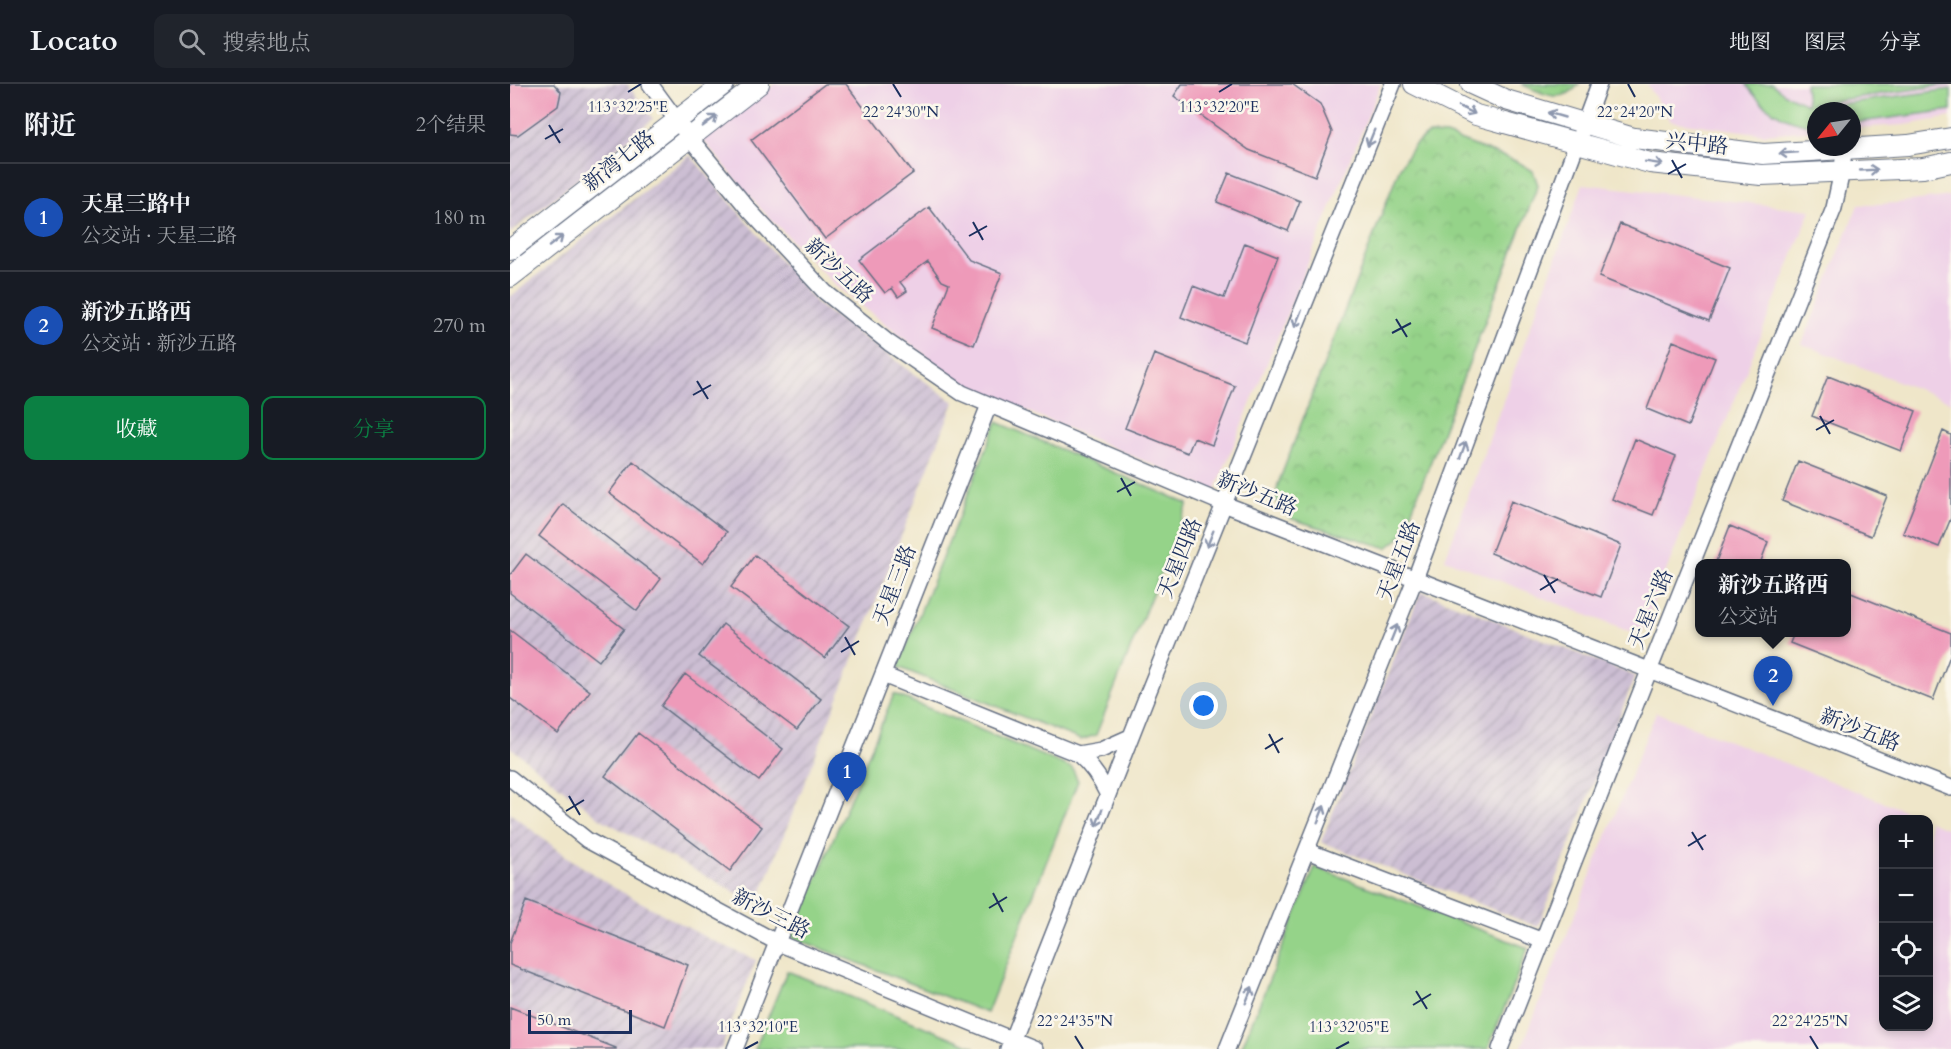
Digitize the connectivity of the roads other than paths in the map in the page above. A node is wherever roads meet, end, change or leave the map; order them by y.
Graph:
1 (650, 84) edge
2 (724, 84) edge
3 (759, 84) edge
4 (1393, 84) edge
5 (1414, 84) edge
6 (1471, 84) edge
7 (1599, 84) edge
8 (677, 120) junction
9 (1584, 123) junction
10 (689, 137) junction
11 (1951, 138) edge
12 (1577, 142) junction
13 (1861, 148) edge
14 (1807, 151) edge
15 (1843, 156) edge
16 (1951, 162) edge
17 (1842, 171) junction
18 (510, 250) edge
19 (510, 277) edge
20 (989, 405) junction
21 (1224, 504) junction
22 (1415, 579) junction
23 (1649, 671) junction
24 (883, 675) junction
25 (1130, 737) junction
26 (1078, 754) junction
27 (510, 778) edge
28 (1951, 788) edge
29 (1108, 795) junction
30 (1307, 850) junction
31 (1543, 941) junction
32 (777, 943) junction
33 (1010, 1044) edge
34 (735, 1049) edge
35 (1035, 1049) edge
36 (1227, 1049) edge
37 (1500, 1049) edge

1 - 8 street, 新沙五路
2 - 8 street, 新湾七路
10 -> 3 street, 新湾七路
4 -> 21 street, 天星四路
5 -> 12 street, 兴中路
9 -> 6 street, 兴中路
7 - 9 street, 天星五路
8 - 10 street, 新沙五路
8 - 18 street, 新湾七路
9 - 12 street, 天星五路
14 -> 9 street, 兴中路
19 -> 10 street, 新湾七路
10 - 20 street, 新沙五路
11 - 13 street, 兴中路
12 -> 17 street, 兴中路
22 -> 12 street, 天星五路
15 - 17 street, 天星六路
17 -> 16 street, 兴中路
17 - 23 street, 天星六路
20 - 21 street, 新沙五路
20 - 24 street, 天星三路
21 - 22 street, 新沙五路
21 -> 25 street, 天星四路
22 - 23 street, 新沙五路
30 -> 22 street, 天星五路
23 - 28 street, 新沙五路
23 - 31 street, 天星六路
24 - 26 street
24 - 32 street, 天星三路
25 - 26 street
25 - 29 street, 天星四路
26 - 29 street
27 - 32 street, 新沙三路
29 -> 33 street, 天星四路
30 - 31 street
36 -> 30 street, 天星五路
31 - 37 street, 天星六路
32 - 33 street, 新沙三路
32 - 34 street, 天星三路
33 - 35 street, 新沙三路

